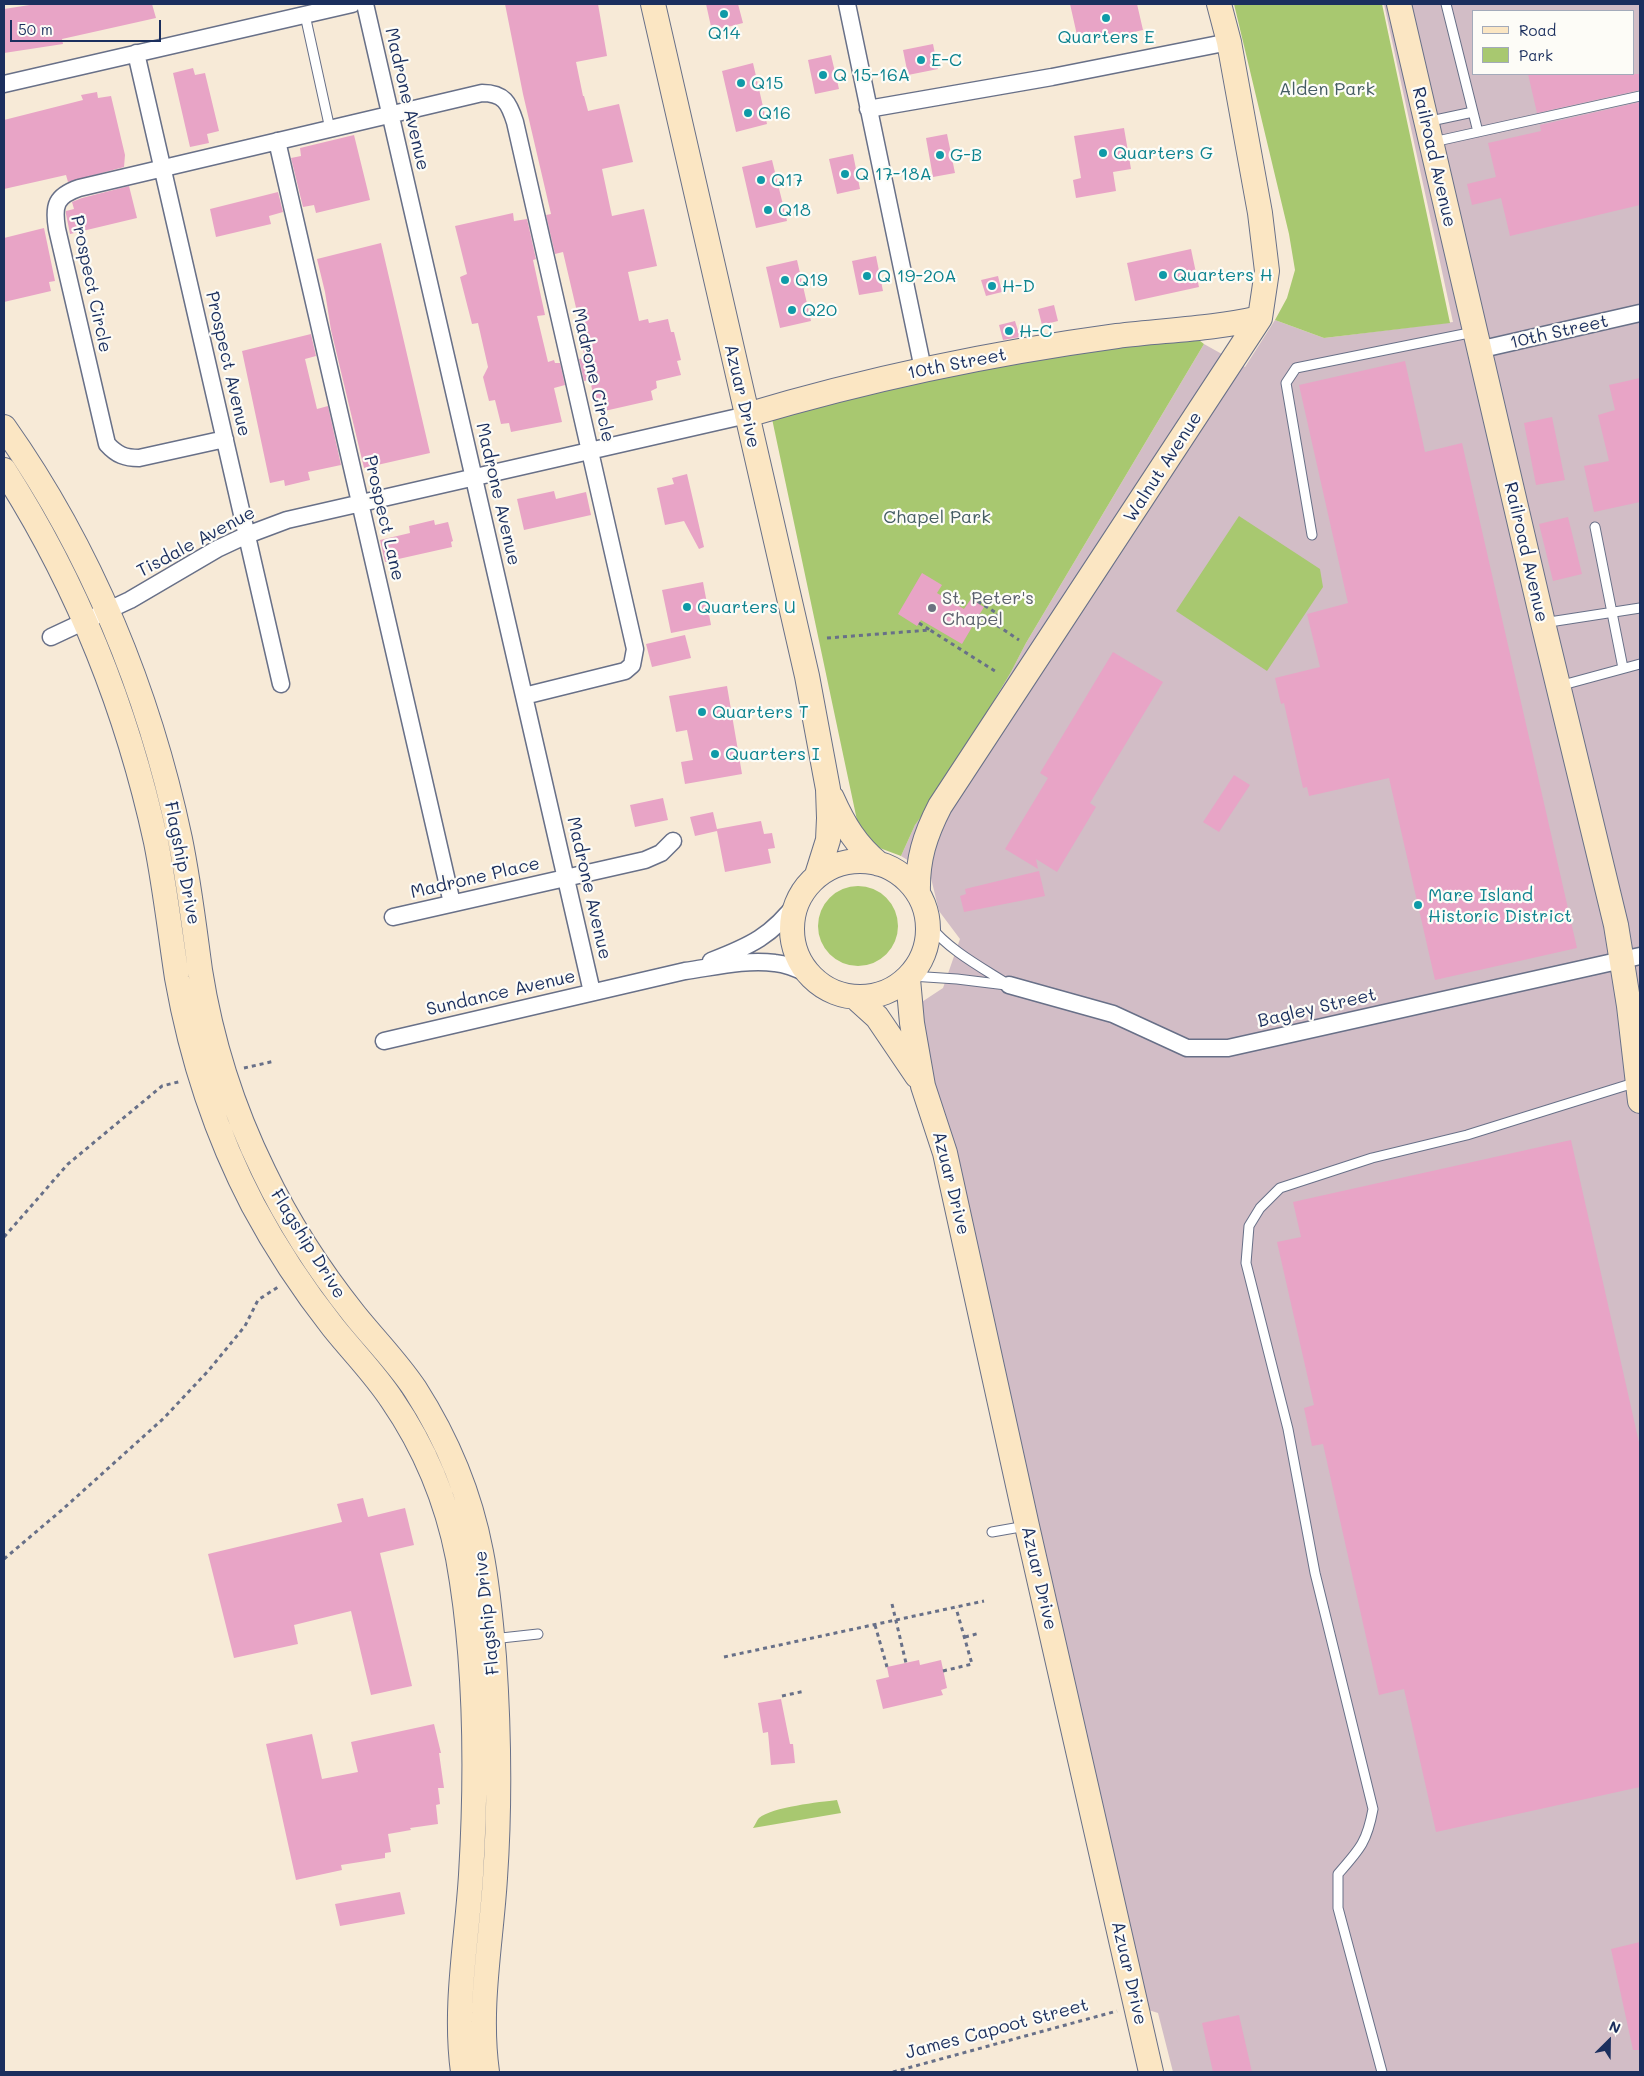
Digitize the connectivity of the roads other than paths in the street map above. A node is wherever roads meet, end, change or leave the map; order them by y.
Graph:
1 (352, 4) edge
2 (365, 4) edge
3 (653, 4) edge
4 (847, 4) edge
5 (1219, 4) edge
6 (1400, 4) edge
7 (1446, 4) edge
8 (305, 15) junction
9 (1228, 42) junction
10 (136, 53) junction
11 (4, 84) edge
12 (1640, 96) edge
13 (868, 109) junction
14 (1473, 112) junction
15 (390, 114) junction
16 (330, 128) junction
17 (1428, 132) junction
18 (1478, 132) junction
19 (277, 141) junction
20 (163, 168) junction
21 (1640, 313) edge
22 (1260, 318) junction
23 (1476, 341) junction
24 (923, 369) junction
25 (747, 415) junction
26 (4, 427) edge
27 (225, 439) junction
28 (590, 451) junction
29 (4, 470) edge
30 (474, 478) junction
31 (360, 503) junction
32 (1594, 527) dead end
33 (247, 535) junction
34 (1312, 535) dead end
35 (1640, 608) edge
36 (108, 610) junction
37 (1612, 612) junction
38 (86, 621) junction
39 (1542, 623) junction
40 (51, 637) dead end
41 (1640, 664) edge
42 (1622, 668) junction
43 (281, 684) dead end
44 (1558, 686) junction
45 (524, 696) junction
46 (828, 789) junction
47 (673, 841) dead end
48 (879, 864) junction
49 (818, 876) junction
50 (566, 878) junction
51 (918, 893) junction
52 (798, 901) junction
53 (452, 904) junction
54 (393, 917) dead end
55 (929, 925) junction
56 (1631, 958) edge
57 (685, 971) junction
58 (808, 974) junction
59 (909, 977) junction
60 (1009, 985) junction
61 (592, 992) junction
62 (856, 998) junction
63 (384, 1041) dead end
64 (1637, 1051) edge
65 (924, 1086) junction
66 (1639, 1092) edge
67 (1027, 1526) junction
68 (992, 1532) dead end
69 (538, 1634) dead end
70 (492, 1639) junction
71 (463, 2072) edge
72 (487, 2072) edge
73 (1151, 2072) edge
74 (1382, 2072) edge

1 - 8 street
2 - 15 street, Madrone Avenue
3 - 25 street, Azuar Drive
4 - 13 street
5 - 9 street, Walnut Avenue
6 - 17 street, Railroad Avenue
7 - 14 lane
8 - 10 street
8 - 16 lane
9 - 13 street
9 - 22 street, Walnut Avenue
10 - 11 street
10 - 20 street, Prospect Avenue
12 - 18 lane
13 - 24 street
14 - 17 lane
14 - 18 lane
15 - 16 street, Prospect Circle
15 - 28 street, Madrone Circle
15 - 30 street, Madrone Avenue
16 - 19 street, Prospect Circle
17 - 18 lane
17 - 23 street, Railroad Avenue
19 - 20 street, Prospect Circle
19 - 31 street, Prospect Lane
20 - 27 street, Prospect Avenue
20 - 27 street, Prospect Circle
21 - 23 street, 10th Street
22 - 24 street, 10th Street
22 - 51 street, Walnut Avenue
23 - 34 lane
23 - 39 street, Railroad Avenue
24 - 25 street, 10th Street
25 - 28 street, Tisdale Avenue
25 - 46 street, Azuar Drive
26 - 36 street, Flagship Drive
27 - 33 street, Prospect Avenue
28 - 30 street, Tisdale Avenue
28 - 45 street, Madrone Circle
29 - 38 street, Flagship Drive
30 - 31 street, Tisdale Avenue
30 - 45 street, Madrone Avenue
31 - 33 street, Tisdale Avenue
31 - 53 street, Prospect Lane
32 - 37 lane
33 - 36 street, Tisdale Avenue
33 - 43 street, Prospect Avenue
35 - 37 lane
36 - 38 street, Tisdale Avenue
36 - 70 street, Flagship Drive
37 - 39 lane
37 - 42 lane
38 - 40 street, Tisdale Avenue
38 - 71 street, Flagship Drive
39 - 44 street, Railroad Avenue
41 - 42 lane
42 - 44 lane
44 - 56 street, Railroad Avenue
45 - 50 street, Madrone Avenue
46 - 48 street, Azuar Drive
46 - 49 street, Azuar Drive
47 - 50 street, Madrone Place
48 - 49 street
48 - 51 street
49 - 52 street
50 - 53 street, Madrone Place
50 - 61 street, Madrone Avenue
51 - 55 street
52 - 57 street, Sundance Avenue
52 - 58 street
53 - 54 street, Madrone Place
55 - 59 street
55 - 60 lane, Bagley Street
56 - 60 street, Bagley Street
56 - 64 street, Railroad Avenue
57 - 58 street, Sundance Avenue
57 - 61 street, Sundance Avenue
58 - 62 street
59 - 60 lane, Bagley Street
59 - 62 street
59 - 65 street, Azuar Drive
61 - 63 street, Sundance Avenue
62 - 65 street, Azuar Drive
64 - 66 street, Railroad Avenue
65 - 67 street, Azuar Drive
66 - 74 lane
67 - 68 lane
67 - 73 street, Azuar Drive
69 - 70 lane
70 - 72 street, Flagship Drive

